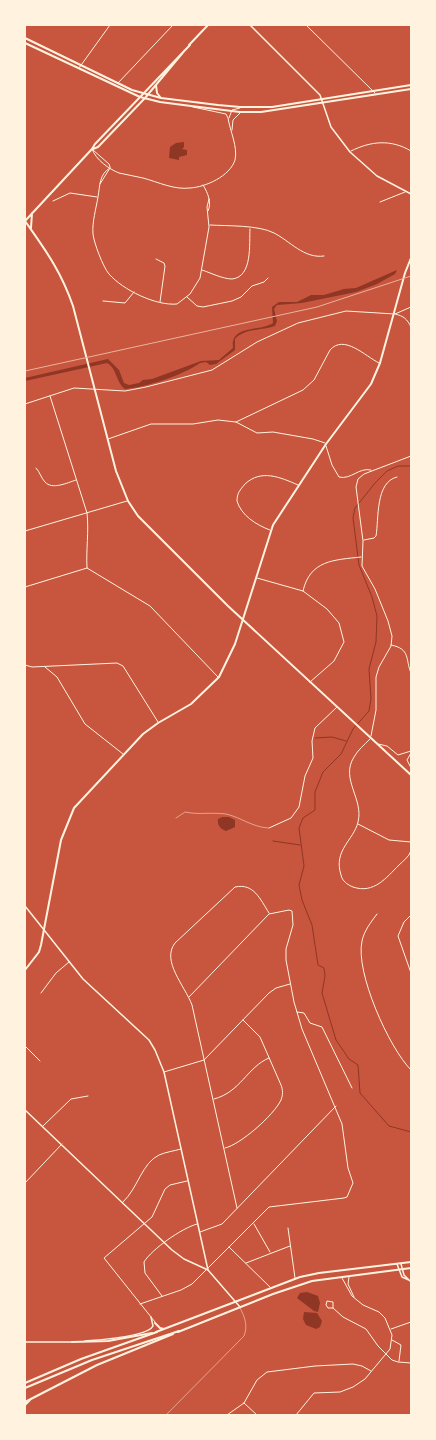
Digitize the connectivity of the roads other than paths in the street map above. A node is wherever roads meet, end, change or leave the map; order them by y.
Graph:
1 (110, 25) edge
2 (173, 25) edge
3 (208, 25) edge
4 (250, 25) edge
5 (306, 25) edge
6 (25, 38) edge
7 (25, 43) edge
8 (190, 45) junction
9 (48, 49) junction
10 (45, 53) junction
11 (81, 65) junction
12 (79, 68) junction
13 (118, 83) junction
14 (156, 85) junction
15 (411, 85) edge
16 (411, 90) edge
17 (373, 91) junction
18 (144, 93) junction
19 (148, 95) junction
20 (376, 95) junction
21 (140, 97) junction
22 (145, 98) junction
23 (162, 98) junction
24 (323, 99) junction
25 (324, 103) junction
26 (191, 106) junction
27 (240, 107) junction
28 (232, 111) junction
29 (244, 112) junction
30 (229, 120) junction
31 (232, 133) junction
32 (92, 149) junction
33 (411, 151) edge
34 (350, 152) junction
35 (110, 168) junction
36 (100, 185) junction
37 (203, 185) junction
38 (406, 192) junction
39 (411, 194) edge
40 (98, 197) junction
41 (209, 199) junction
42 (53, 201) dead end
43 (380, 202) dead end
44 (32, 212) junction
45 (208, 212) junction
46 (25, 221) edge
47 (209, 225) junction
48 (250, 228) junction
49 (31, 230) junction
50 (324, 256) dead end
51 (411, 258) edge
52 (156, 259) dead end
53 (201, 270) junction
54 (268, 278) dead end
55 (134, 292) junction
56 (187, 296) junction
57 (103, 301) dead end
58 (159, 303) junction
59 (411, 307) edge
60 (395, 314) junction
61 (411, 327) edge
62 (379, 363) junction
63 (50, 396) junction
64 (25, 404) edge
65 (236, 422) junction
66 (108, 439) junction
67 (326, 444) junction
68 (411, 456) edge
69 (36, 468) dead end
70 (372, 470) junction
71 (397, 477) dead end
72 (77, 480) junction
73 (298, 485) junction
74 (128, 501) junction
75 (87, 513) junction
76 (271, 530) junction
77 (25, 531) edge
78 (363, 540) junction
79 (361, 557) junction
80 (87, 568) junction
81 (256, 578) junction
82 (25, 587) edge
83 (303, 591) junction
84 (411, 598) edge
85 (411, 612) edge
86 (243, 619) junction
87 (391, 645) junction
88 (25, 665) edge
89 (44, 666) junction
90 (411, 674) edge
91 (219, 677) junction
92 (310, 682) junction
93 (411, 706) edge
94 (337, 707) junction
95 (411, 710) edge
96 (158, 723) junction
97 (370, 738) junction
98 (377, 743) junction
99 (411, 752) edge
100 (124, 755) junction
101 (411, 768) edge
102 (411, 775) edge
103 (176, 818) dead end
104 (358, 823) junction
105 (269, 828) joint
106 (411, 842) edge
107 (411, 852) edge
108 (25, 906) edge
109 (269, 914) junction
110 (376, 914) dead end
111 (411, 915) edge
112 (44, 932) junction
113 (69, 962) junction
114 (25, 970) edge
115 (411, 973) edge
116 (291, 984) junction
117 (41, 993) dead end
118 (189, 997) junction
119 (297, 1012) junction
120 (243, 1020) junction
121 (25, 1046) edge
122 (269, 1058) junction
123 (204, 1060) junction
124 (40, 1061) dead end
125 (411, 1070) edge
126 (164, 1072) junction
127 (352, 1088) dead end
128 (88, 1096) dead end
129 (213, 1099) junction
130 (336, 1106) junction
131 (25, 1110) edge
132 (44, 1126) junction
133 (62, 1144) junction
134 (224, 1148) junction
135 (181, 1149) junction
136 (188, 1181) junction
137 (25, 1183) edge
138 (122, 1202) junction
139 (237, 1208) junction
140 (253, 1223) junction
141 (145, 1224) junction
142 (197, 1224) junction
143 (288, 1228) dead end
144 (199, 1232) junction
145 (164, 1244) junction
146 (290, 1245) junction
147 (229, 1247) junction
148 (270, 1253) junction
149 (411, 1262) edge
150 (246, 1263) junction
151 (397, 1264) junction
152 (401, 1264) junction
153 (411, 1268) edge
154 (398, 1269) junction
155 (402, 1269) junction
156 (208, 1270) junction
157 (350, 1275) junction
158 (341, 1276) junction
159 (295, 1279) junction
160 (411, 1281) edge
161 (272, 1288) junction
162 (162, 1297) junction
163 (354, 1297) junction
164 (236, 1302) junction
165 (140, 1304) junction
166 (240, 1307) junction
167 (333, 1308) junction
168 (150, 1317) junction
169 (411, 1322) edge
170 (155, 1323) joint
171 (165, 1329) junction
172 (390, 1329) junction
173 (179, 1331) junction
174 (157, 1332) junction
175 (392, 1340) junction
176 (25, 1342) edge
177 (72, 1342) junction
178 (386, 1355) junction
179 (399, 1362) junction
180 (411, 1363) edge
181 (371, 1372) junction
182 (25, 1383) edge
183 (25, 1388) edge
184 (36, 1396) junction
185 (25, 1402) edge
186 (244, 1403) junction
187 (25, 1405) edge
188 (166, 1415) edge
189 (227, 1415) edge
190 (257, 1415) edge
191 (296, 1415) edge

1 - 11 street
2 - 13 street
3 - 8 main road
4 - 24 main road
5 - 17 street
6 - 9 main road
7 - 10 main road
8 - 14 main road
8 - 18 main road
9 - 10 main road
9 - 11 main road
10 - 12 main road
11 - 12 street
11 - 13 main road
12 - 21 main road
13 - 18 main road
14 - 19 main road
14 - 23 main road
15 - 17 main road
16 - 20 main road
17 - 20 street
17 - 24 main road
18 - 19 main road
18 - 21 main road
19 - 22 main road
19 - 23 main road
20 - 25 main road
21 - 22 main road
21 - 32 main road
22 - 26 main road
22 - 32 main road
23 - 27 main road
24 - 25 main road
24 - 27 main road
25 - 29 main road
25 - 34 main road
26 - 28 main road
26 - 30 street
27 - 28 street
28 - 29 main road
28 - 30 street
29 - 31 street
30 - 31 street
31 - 37 street
32 - 35 street
32 - 35 street
32 - 44 main road
33 - 34 street
34 - 38 main road
35 - 36 street
35 - 36 street
35 - 37 street
36 - 40 street
37 - 41 street
38 - 39 main road
38 - 43 street
40 - 42 street
40 - 55 street
41 - 45 street
41 - 45 street
44 - 46 main road
44 - 49 main road
45 - 47 street
46 - 49 main road
47 - 48 street
47 - 53 street
48 - 50 street
48 - 53 street
49 - 66 main road
51 - 60 main road
52 - 58 street
53 - 56 street
54 - 56 street
55 - 57 street
55 - 58 street
56 - 58 street
59 - 60 street
60 - 61 street
60 - 62 main road
60 - 63 street
62 - 65 street
62 - 67 main road
63 - 64 street
63 - 72 street
65 - 66 street
65 - 67 street
66 - 74 main road
67 - 70 street
67 - 73 main road
68 - 70 street
69 - 72 street
70 - 78 street
71 - 78 street
72 - 75 street
73 - 76 main road
73 - 76 street
74 - 75 street
74 - 86 main road
75 - 77 street
75 - 80 street
76 - 81 main road
78 - 79 street
79 - 83 street
79 - 87 street
80 - 82 street
80 - 91 street
81 - 83 street
81 - 86 main road
83 - 92 street
84 - 85 street
86 - 91 main road
86 - 92 main road
87 - 90 street
87 - 97 street
88 - 89 street
89 - 96 street
89 - 100 street
91 - 96 main road
92 - 94 main road
93 - 95 street
94 - 97 main road
94 - 105 street
96 - 100 main road
97 - 98 main road
97 - 104 street
98 - 99 street
98 - 102 main road
99 - 101 street
100 - 112 main road
103 - 105 lane
104 - 106 street
104 - 107 street
108 - 112 main road
109 - 116 street
109 - 118 street
109 - 118 street
110 - 125 street
111 - 115 street
112 - 113 main road
112 - 114 main road
113 - 117 street
113 - 126 main road
116 - 119 street
116 - 120 street
118 - 123 street
119 - 127 street
119 - 130 street
120 - 122 street
120 - 123 street
121 - 124 street
122 - 129 street
122 - 134 street
123 - 126 street
123 - 129 street
126 - 135 main road
128 - 132 street
129 - 134 street
130 - 139 street
130 - 140 street
131 - 132 main road
132 - 133 main road
133 - 137 street
133 - 138 main road
134 - 139 street
135 - 136 main road
135 - 138 street
136 - 141 street
136 - 142 main road
138 - 141 main road
139 - 144 street
140 - 147 street
140 - 148 street
141 - 145 main road
141 - 165 street
142 - 144 main road
142 - 145 street
143 - 146 street
144 - 156 main road
145 - 156 main road
145 - 162 street
146 - 148 street
146 - 159 street
147 - 150 street
147 - 156 street
148 - 150 street
149 - 152 main road
150 - 161 street
151 - 152 main road
151 - 154 main road
151 - 159 main road
152 - 155 main road
153 - 155 main road
154 - 155 main road
154 - 157 main road
154 - 160 main road
155 - 160 main road
156 - 162 street
156 - 164 main road
157 - 158 main road
157 - 163 street
158 - 163 street
158 - 166 main road
159 - 161 main road
161 - 164 main road
162 - 165 street
163 - 172 street
164 - 166 main road
164 - 171 main road
165 - 168 street
166 - 173 main road
166 - 188 lane
167 - 167 street
167 - 178 street
168 - 170 street
168 - 177 main road
169 - 172 street
170 - 171 main road
171 - 174 main road
172 - 175 street
173 - 183 main road
173 - 184 main road
174 - 177 main road
174 - 182 main road
175 - 178 street
175 - 179 street
176 - 177 main road
178 - 179 street
178 - 181 street
179 - 180 street
181 - 186 street
181 - 191 street
184 - 185 main road
184 - 187 main road
186 - 189 street
186 - 190 street

